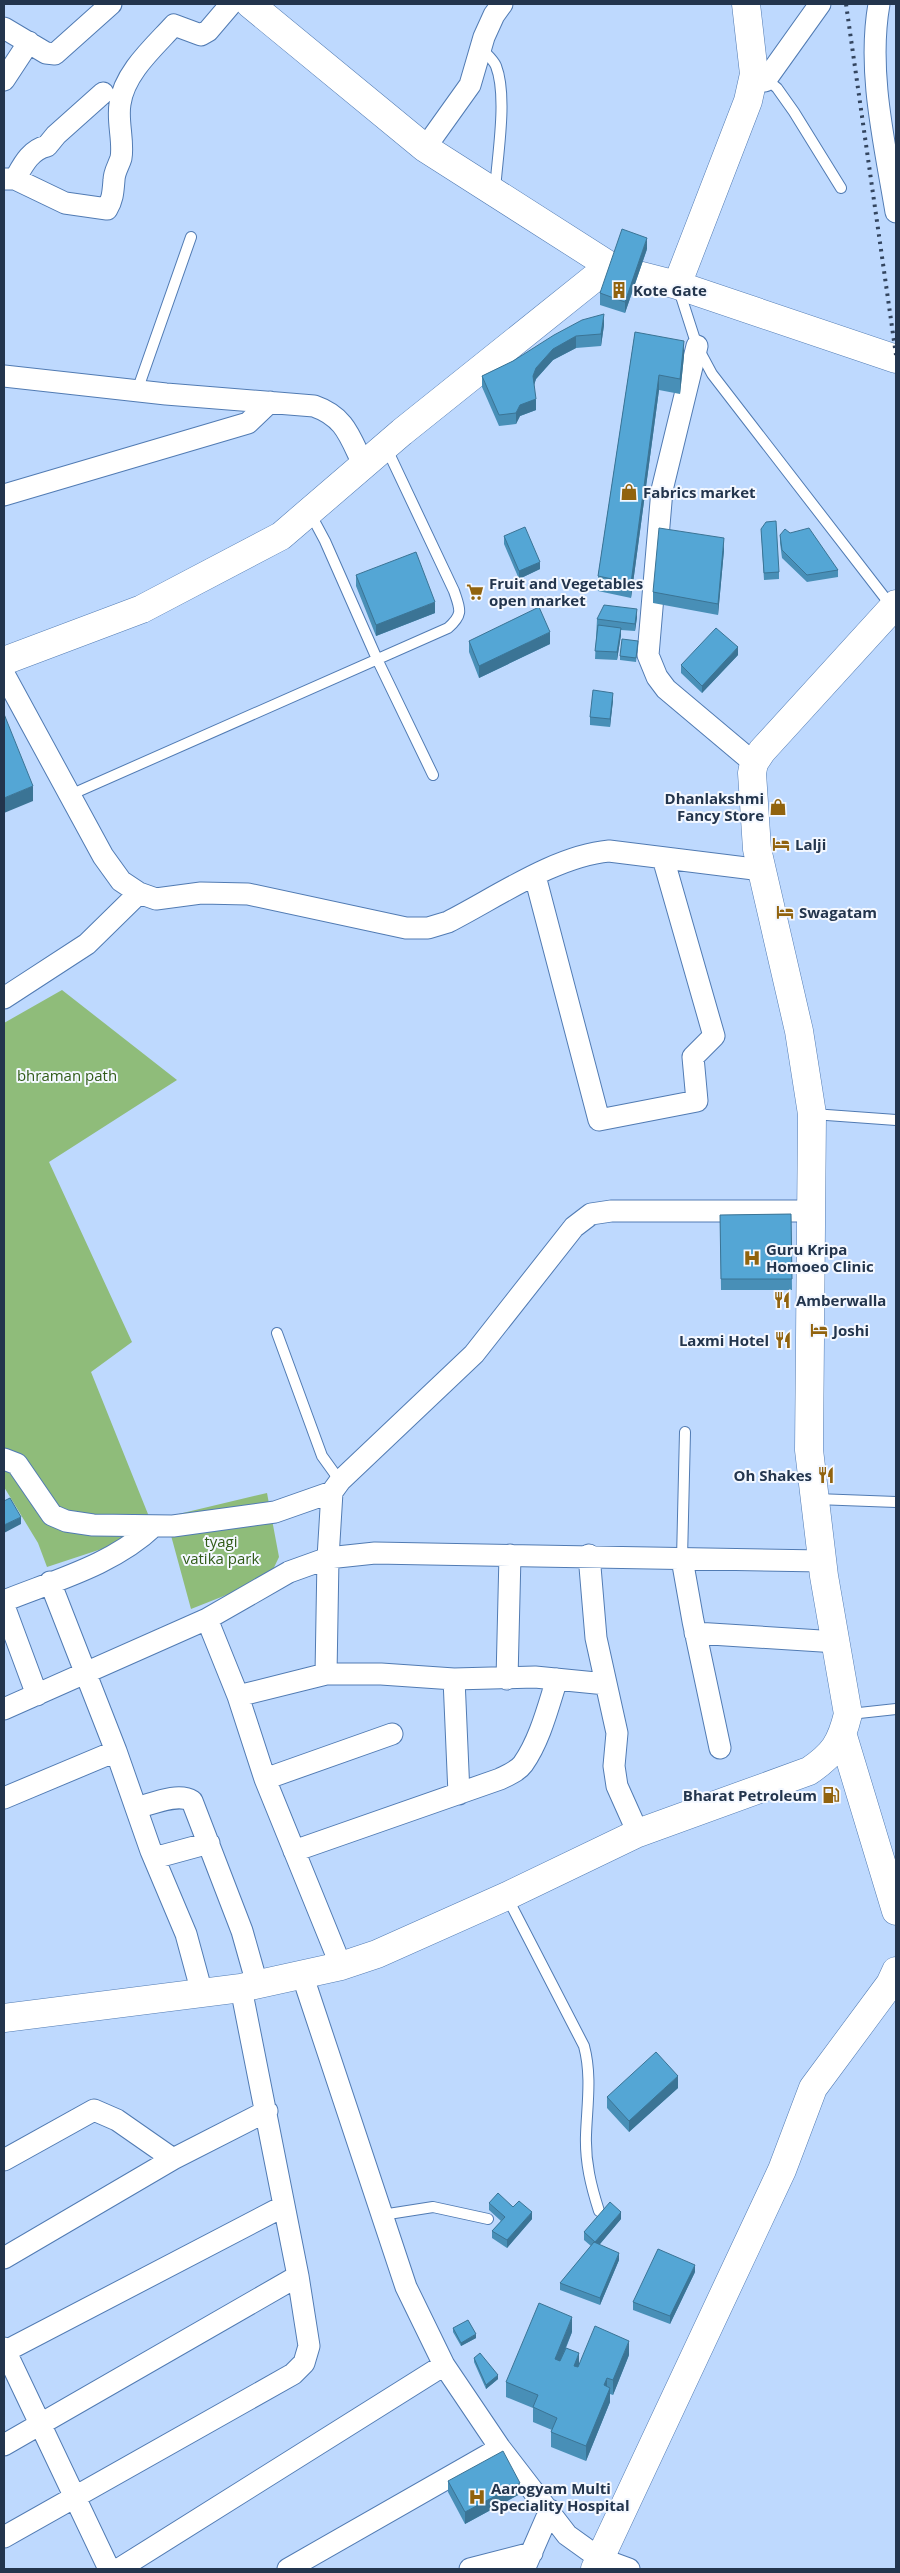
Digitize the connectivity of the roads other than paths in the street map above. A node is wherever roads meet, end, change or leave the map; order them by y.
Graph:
1 (111, 4) edge
2 (231, 4) edge
3 (250, 4) edge
4 (502, 4) edge
5 (746, 4) edge
6 (820, 4) edge
7 (879, 4) edge
8 (4, 28) edge
9 (29, 42) junction
10 (482, 48) junction
11 (760, 77) junction
12 (4, 80) edge
13 (103, 93) dead end
14 (890, 130) edge
15 (425, 148) junction
16 (9, 179) edge
17 (841, 188) dead end
18 (495, 191) junction
19 (896, 212) edge
20 (191, 237) dead end
21 (620, 270) junction
22 (677, 285) junction
23 (697, 346) junction
24 (896, 360) edge
25 (4, 376) edge
26 (137, 391) junction
27 (270, 402) junction
28 (386, 447) junction
29 (364, 466) junction
30 (4, 495) edge
31 (309, 512) junction
32 (895, 609) edge
33 (377, 659) junction
34 (4, 661) edge
35 (4, 674) edge
36 (754, 763) junction
37 (433, 775) dead end
38 (70, 795) junction
39 (663, 858) junction
40 (762, 870) junction
41 (535, 876) junction
42 (138, 893) junction
43 (4, 998) edge
44 (812, 1114) junction
45 (896, 1120) edge
46 (811, 1211) junction
47 (277, 1332) dead end
48 (685, 1432) dead end
49 (4, 1459) edge
50 (336, 1486) junction
51 (815, 1499) junction
52 (896, 1502) edge
53 (154, 1526) junction
54 (510, 1555) junction
55 (589, 1556) junction
56 (328, 1558) junction
57 (682, 1559) junction
58 (822, 1561) junction
59 (50, 1582) junction
60 (4, 1601) edge
61 (4, 1606) edge
62 (207, 1619) junction
63 (695, 1633) junction
64 (837, 1642) junction
65 (85, 1674) junction
66 (326, 1674) junction
67 (454, 1679) junction
68 (507, 1679) junction
69 (557, 1679) junction
70 (606, 1684) junction
71 (37, 1695) junction
72 (238, 1696) junction
73 (4, 1709) edge
74 (896, 1709) edge
75 (846, 1725) junction
76 (392, 1734) dead end
77 (720, 1748) dead end
78 (116, 1750) junction
79 (266, 1779) junction
80 (459, 1794) junction
81 (4, 1798) edge
82 (136, 1808) junction
83 (638, 1833) junction
84 (209, 1842) junction
85 (294, 1851) junction
86 (154, 1858) junction
87 (506, 1896) junction
88 (896, 1911) edge
89 (341, 1966) junction
90 (896, 1971) edge
91 (302, 1974) junction
92 (249, 1986) junction
93 (202, 1993) junction
94 (4, 2018) edge
95 (266, 2111) junction
96 (173, 2159) junction
97 (4, 2160) edge
98 (284, 2206) junction
99 (599, 2211) edge
100 (382, 2215) junction
101 (488, 2219) dead end
102 (4, 2258) edge
103 (298, 2276) junction
104 (4, 2350) edge
105 (444, 2365) junction
106 (40, 2424) junction
107 (4, 2445) edge
108 (500, 2448) junction
109 (76, 2498) junction
110 (550, 2510) junction
111 (4, 2537) edge
112 (528, 2561) edge
113 (597, 2563) edge
114 (108, 2569) edge
115 (118, 2569) edge
116 (288, 2569) edge
117 (470, 2569) edge
118 (629, 2569) edge

1 - 9 street
2 - 16 street
3 - 15 street
4 - 10 street
5 - 11 street
6 - 11 street
7 - 14 street
8 - 9 street
9 - 12 street
10 - 15 street
10 - 18 lane
11 - 17 lane
11 - 22 street
13 - 16 street
14 - 19 street
15 - 18 street
18 - 21 street
20 - 26 lane
21 - 22 street
21 - 28 street
22 - 23 lane
22 - 24 street
23 - 32 lane
23 - 36 street
25 - 26 street
26 - 27 street
27 - 29 street
27 - 30 street
28 - 29 street
28 - 33 lane
29 - 31 street
31 - 33 lane
31 - 34 street
32 - 36 street
33 - 37 lane
33 - 38 lane
35 - 38 street
36 - 40 street
38 - 42 street
39 - 40 street
39 - 41 street
39 - 41 street
40 - 44 street
41 - 42 street
42 - 43 street
44 - 45 lane
44 - 46 street
46 - 50 street
46 - 51 street
47 - 50 lane
48 - 57 lane
49 - 53 street
50 - 53 street
50 - 56 street
51 - 52 lane
51 - 58 street
53 - 59 street
54 - 55 street
54 - 56 street
54 - 68 street
55 - 57 street
55 - 70 street
56 - 62 street
56 - 66 street
57 - 58 street
57 - 63 street
58 - 64 street
59 - 60 street
59 - 65 street
61 - 71 street
62 - 65 street
62 - 72 street
63 - 64 street
63 - 77 street
64 - 75 street
65 - 71 street
65 - 78 street
66 - 67 street
66 - 72 street
67 - 68 street
67 - 80 street
68 - 69 street
69 - 70 street
69 - 80 street
70 - 83 street
71 - 73 street
72 - 79 street
74 - 75 lane
75 - 83 street
75 - 88 street
76 - 79 street
78 - 81 street
78 - 82 street
79 - 85 street
80 - 85 street
82 - 84 street
82 - 86 street
83 - 87 street
84 - 86 street
84 - 92 street
85 - 89 street
86 - 93 street
87 - 89 street
87 - 99 lane
89 - 91 street
90 - 113 street
91 - 92 street
91 - 100 street
92 - 93 street
92 - 95 street
93 - 94 street
95 - 96 street
95 - 98 street
96 - 97 street
96 - 102 street
98 - 103 street
98 - 104 street
100 - 101 lane
100 - 105 street
103 - 106 street
103 - 109 street
104 - 106 street
105 - 108 street
105 - 115 street
106 - 107 street
106 - 109 street
108 - 110 street
108 - 116 street
109 - 111 street
109 - 114 street
110 - 112 street
110 - 113 street
112 - 117 street
113 - 118 street

